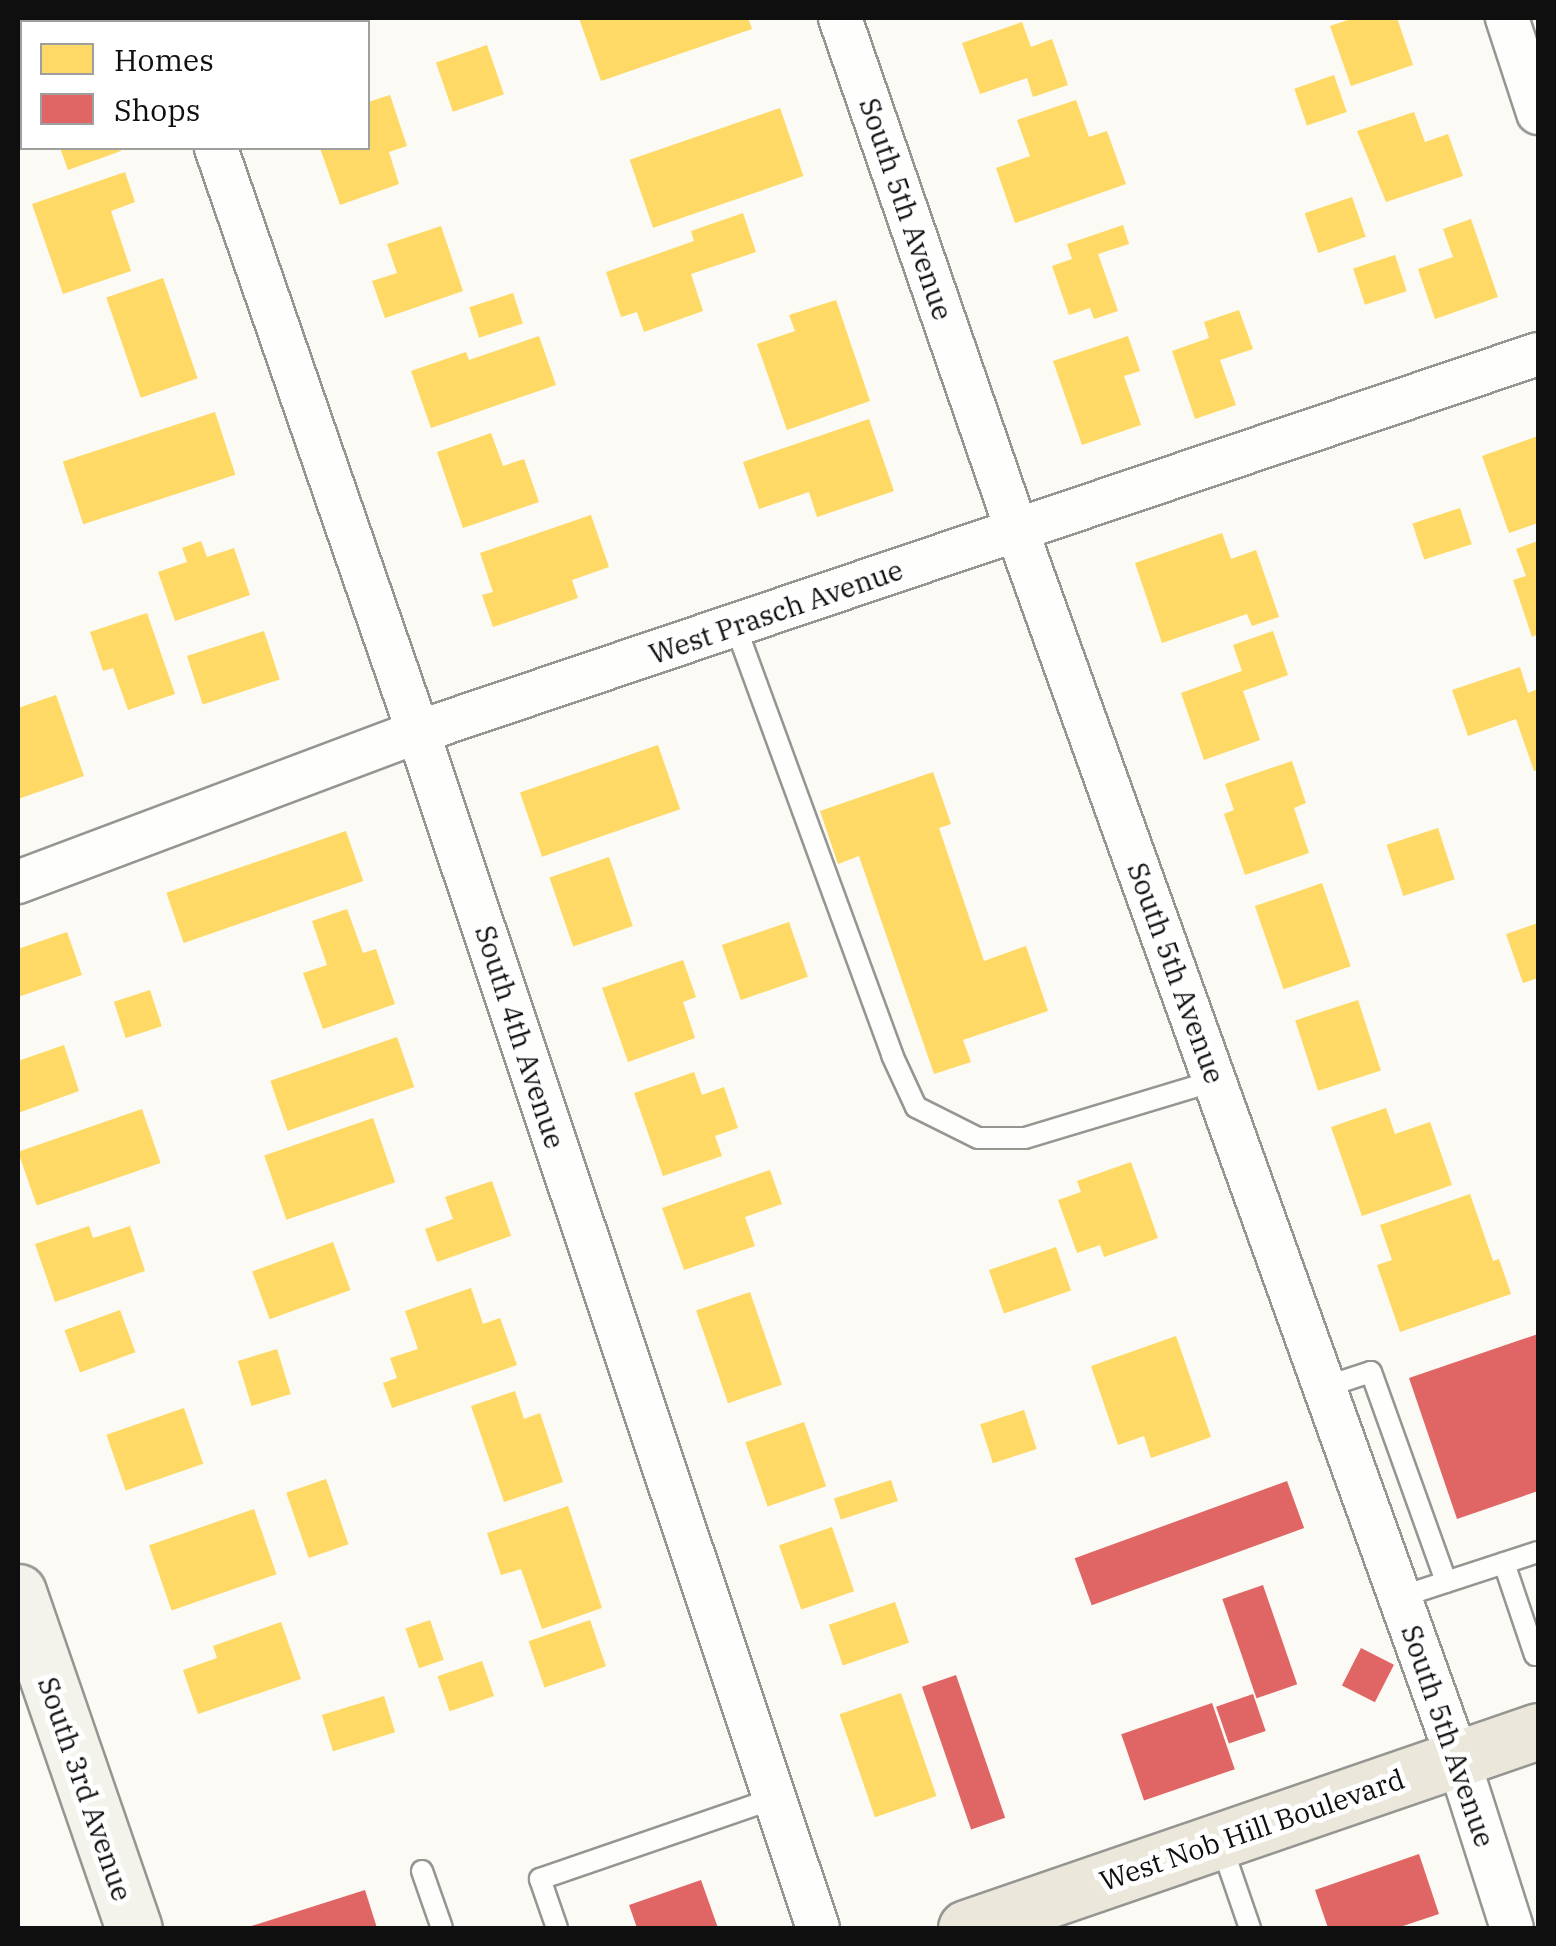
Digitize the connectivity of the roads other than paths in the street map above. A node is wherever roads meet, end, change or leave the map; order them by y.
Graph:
1 (840, 18) edge
2 (1507, 18) edge
3 (1538, 113) edge
4 (217, 150) edge
5 (1538, 354) edge
6 (1016, 531) junction
7 (735, 626) junction
8 (418, 732) junction
9 (18, 882) edge
10 (1214, 1081) junction
11 (1325, 1387) junction
12 (1538, 1552) edge
13 (1504, 1563) junction
14 (1446, 1582) junction
15 (18, 1592) edge
16 (1400, 1597) junction
17 (1535, 1656) dead end
18 (1538, 1731) edge
19 (1458, 1759) junction
20 (775, 1798) junction
21 (1220, 1841) junction
22 (422, 1871) dead end
23 (997, 1923) edge
24 (134, 1928) edge
25 (442, 1928) edge
26 (557, 1928) edge
27 (818, 1928) edge
28 (1250, 1928) edge
29 (1512, 1928) edge

1 - 6 street, South 5th Avenue
2 - 3 street
4 - 8 street, South 4th Avenue
5 - 6 street, West Prasch Avenue
6 - 7 street, West Prasch Avenue
6 - 10 street, South 5th Avenue
7 - 8 street, West Prasch Avenue
7 - 10 lane
8 - 9 street, West Prasch Avenue
8 - 20 street, South 4th Avenue
10 - 11 street, South 5th Avenue
11 - 14 lane
11 - 16 street, South 5th Avenue
12 - 13 lane
13 - 14 lane
13 - 17 lane
14 - 16 lane
15 - 24 street, South 3rd Avenue
16 - 19 street, South 5th Avenue
18 - 19 main road, West Nob Hill Boulevard
19 - 21 main road, West Nob Hill Boulevard
19 - 29 street, South 5th Avenue
20 - 26 lane
20 - 27 street, South 4th Avenue
21 - 23 main road, West Nob Hill Boulevard
21 - 28 lane
22 - 25 lane

